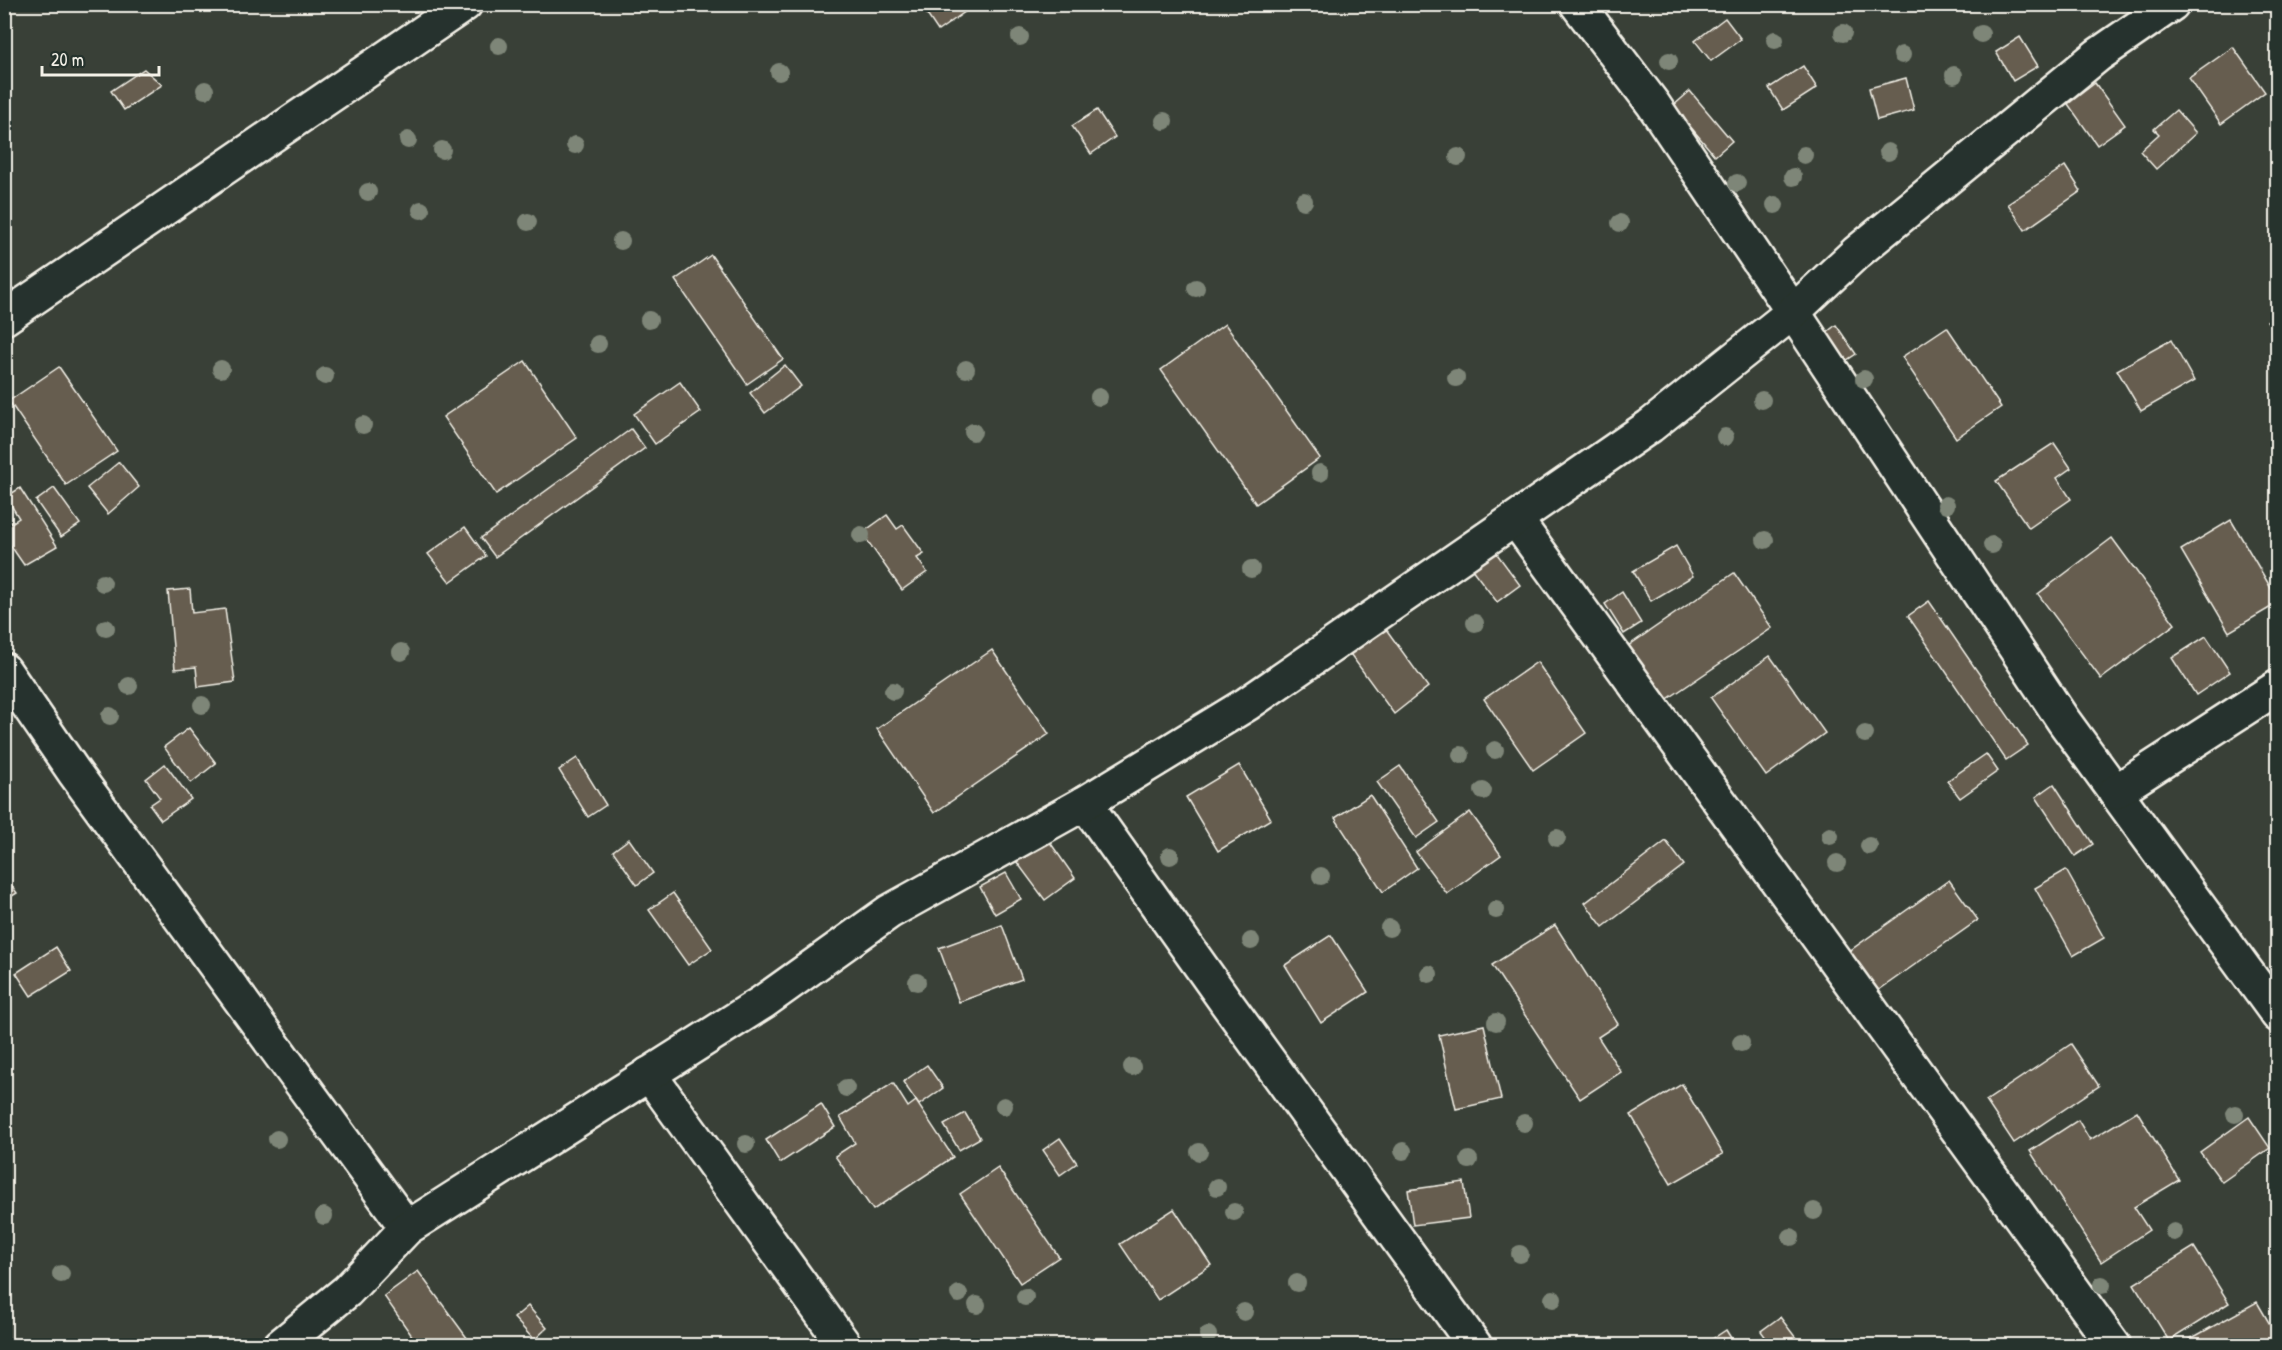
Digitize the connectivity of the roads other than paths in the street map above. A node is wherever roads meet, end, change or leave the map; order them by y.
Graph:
1 (465, 4) edge
2 (1577, 4) edge
3 (2172, 4) edge
4 (1794, 312) junction
5 (4, 318) edge
6 (1516, 520) junction
7 (4, 670) edge
8 (2277, 687) edge
9 (2115, 792) junction
10 (1085, 803) junction
11 (2277, 1015) edge
12 (649, 1074) junction
13 (407, 1228) junction
14 (280, 1346) edge
15 (845, 1346) edge
16 (1475, 1346) edge
17 (2114, 1346) edge

1 - 5 street
2 - 4 street
3 - 4 street
4 - 6 street
4 - 9 street
6 - 10 street
6 - 17 street
7 - 13 street
8 - 9 street
9 - 11 street
10 - 12 street
10 - 16 street
12 - 13 street
12 - 15 street
13 - 14 street

